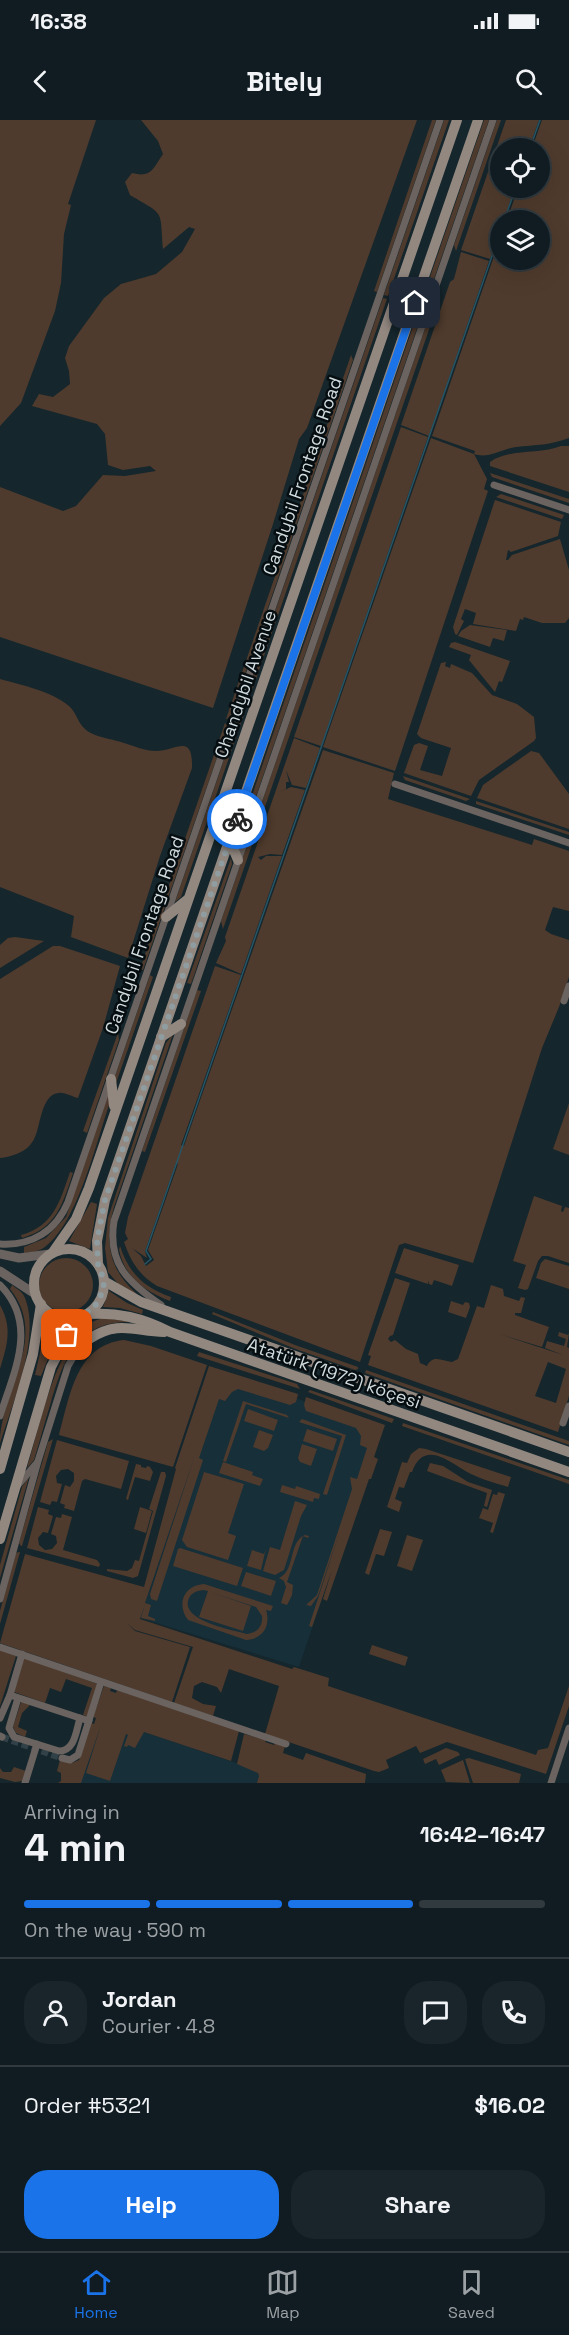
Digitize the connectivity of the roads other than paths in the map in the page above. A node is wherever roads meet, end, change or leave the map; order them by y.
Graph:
1 (440, 120) edge
2 (456, 120) edge
3 (478, 120) edge
4 (493, 120) edge
5 (494, 485) dead end
6 (569, 510) edge
7 (395, 784) dead end
8 (230, 841) junction
9 (569, 843) edge
10 (238, 860) junction
11 (187, 900) junction
12 (166, 917) junction
13 (569, 986) edge
14 (564, 1001) dead end
15 (181, 1024) junction
16 (161, 1038) junction
17 (111, 1079) junction
18 (114, 1110) junction
19 (0, 1244) edge
20 (51, 1253) junction
21 (0, 1254) edge
22 (98, 1264) junction
23 (0, 1271) edge
24 (104, 1281) junction
25 (0, 1285) edge
26 (35, 1294) junction
27 (41, 1305) junction
28 (173, 1314) junction
29 (82, 1316) junction
30 (170, 1332) junction
31 (89, 1339) joint
32 (569, 1406) edge
33 (0, 1416) edge
34 (563, 1423) dead end
35 (3, 1451) edge
36 (569, 1452) edge
37 (38, 1461) junction
38 (0, 1469) edge
39 (569, 1472) edge
40 (14, 1489) junction
41 (0, 1539) edge
42 (0, 1599) edge
43 (0, 1647) edge
44 (22, 1654) junction
45 (101, 1682) junction
46 (10, 1695) junction
47 (18, 1698) junction
48 (0, 1718) edge
49 (80, 1718) junction
50 (89, 1721) junction
51 (569, 1728) edge
52 (37, 1744) junction
53 (286, 1744) dead end
54 (62, 1758) dead end
55 (25, 1783) edge
56 (551, 1783) edge

1 - 12 street, Candybil Frontage Road
2 - 11 main road, Chandybil Avenue
3 - 8 main road, Chandybil Avenue
4 - 10 street
5 - 6 street
7 - 9 street
8 - 10 main road
8 - 16 main road, Chandybil Avenue
10 - 15 street
11 - 12 main road
11 - 18 main road, Chandybil Avenue
12 - 17 street, Candybil Frontage Road
13 - 14 street
15 - 16 main road
15 - 28 street
16 - 22 main road, Chandybil Avenue
17 - 18 main road
17 - 19 street, Candybil Frontage Road
18 - 20 main road, Chandybil Avenue
20 - 21 street
20 - 22 main road
20 - 26 main road
22 - 24 main road
23 - 26 street
24 - 28 main road, Atatürk (1972) köçesi
24 - 29 main road
25 - 33 street
26 - 27 main road
27 - 29 main road
27 - 35 main road
28 - 36 main road, Atatürk (1972) köçesi
29 - 30 main road, Atatürk (1972) köçesi
29 - 40 main road
30 - 31 main road
30 - 39 main road, Atatürk (1972) köçesi
31 - 37 street
32 - 34 street
35 - 38 main road
37 - 40 street
37 - 42 street
40 - 41 main road
43 - 44 street
44 - 45 street
44 - 46 street
45 - 50 street
45 - 53 street
46 - 47 street
46 - 48 street
47 - 49 street
47 - 52 street
49 - 50 street
49 - 52 street
50 - 54 street
51 - 56 street
52 - 55 street

